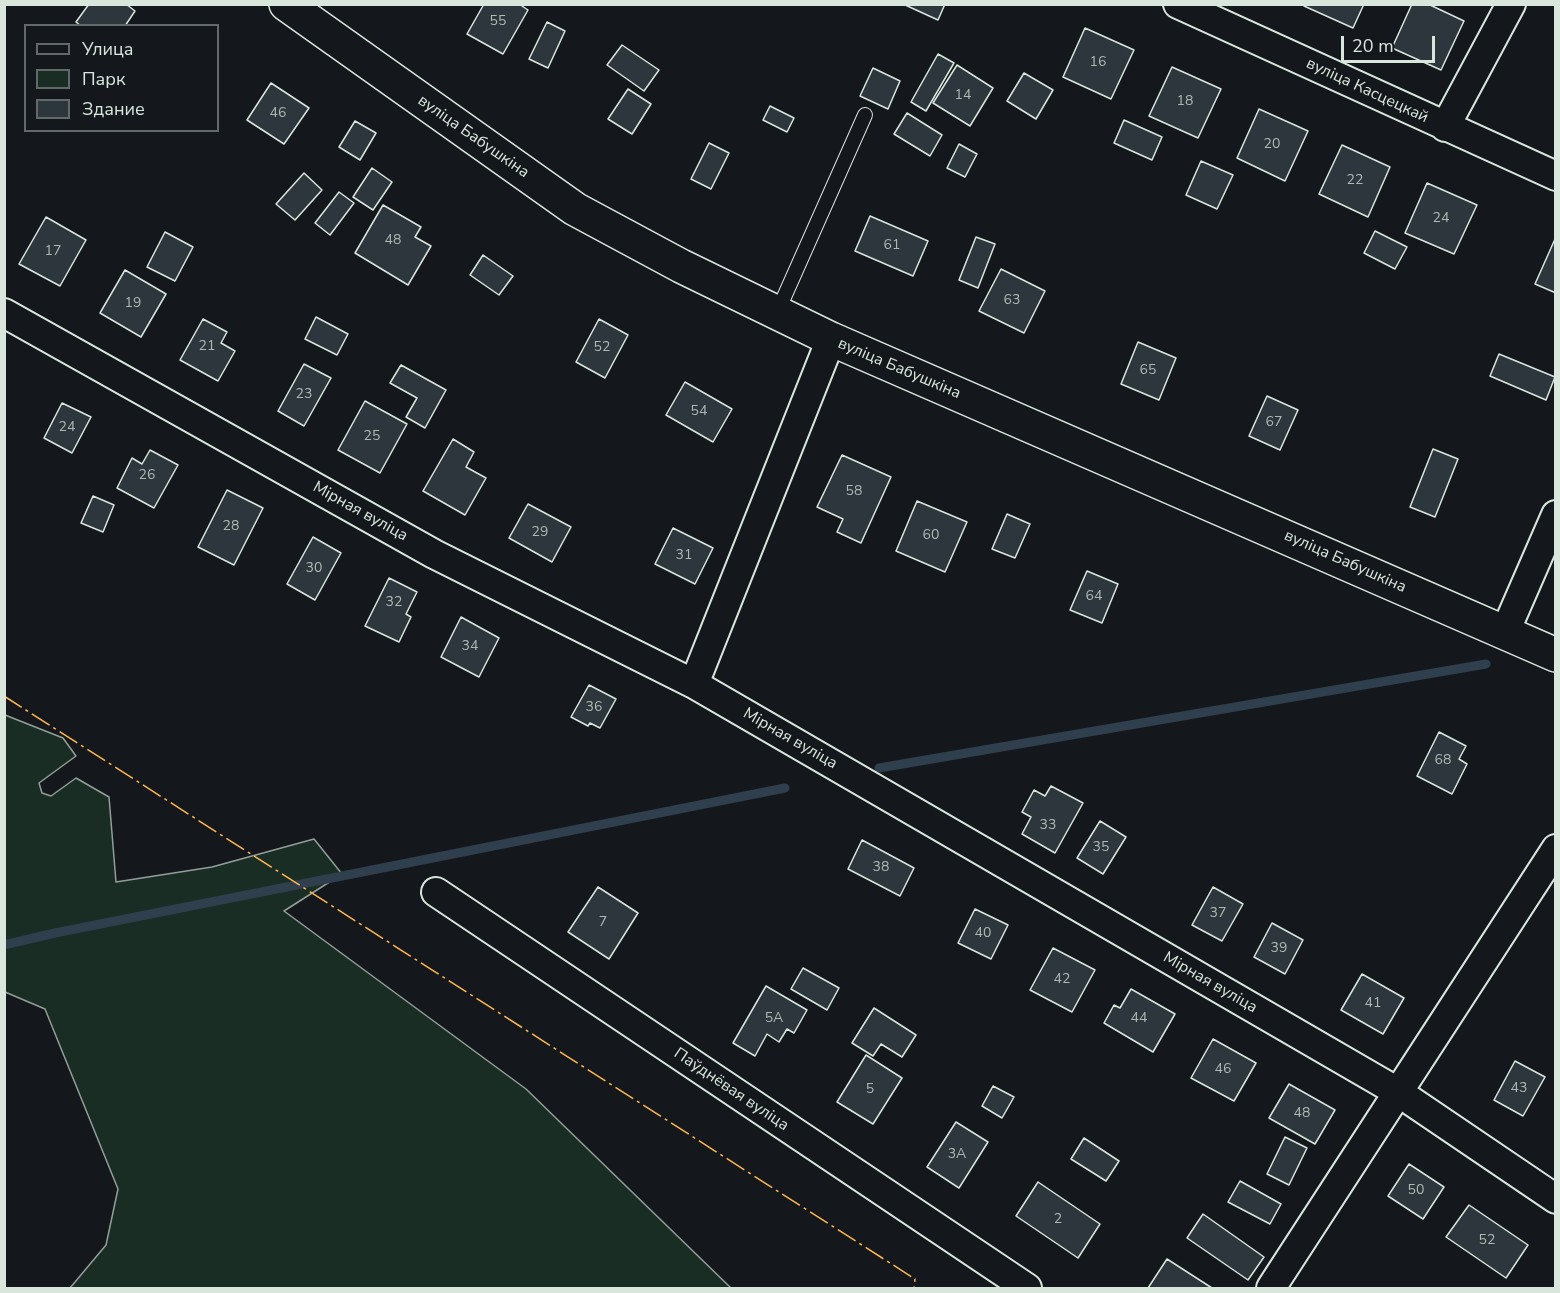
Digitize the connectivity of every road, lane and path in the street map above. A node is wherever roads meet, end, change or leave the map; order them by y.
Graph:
1 (286, 4) edge
2 (1178, 4) edge
3 (1511, 4) edge
4 (865, 115) dead end
5 (1445, 127) junction
6 (1556, 176) edge
7 (4, 313) edge
8 (777, 313) junction
9 (831, 339) junction
10 (1556, 515) edge
11 (1505, 632) junction
12 (1556, 655) edge
13 (694, 684) junction
14 (1556, 849) edge
15 (436, 892) dead end
16 (1398, 1092) junction
17 (1556, 1199) edge
18 (1027, 1288) edge
19 (1271, 1288) edge

1 - 8 street, вуліца Бабушкіна
2 - 5 street, вуліца Касцецкай
3 - 5 street
4 - 8 lane
5 - 6 street, вуліца Касцецкай
7 - 13 street, Мірная вуліца
8 - 9 street, вуліца Бабушкіна
9 - 11 street, вуліца Бабушкіна
9 - 13 street
10 - 11 street
11 - 12 street, вуліца Бабушкіна
13 - 16 street, Мірная вуліца
14 - 16 street
15 - 18 street, Паўднёвая вуліца
16 - 17 street, Мірная вуліца
16 - 19 street

